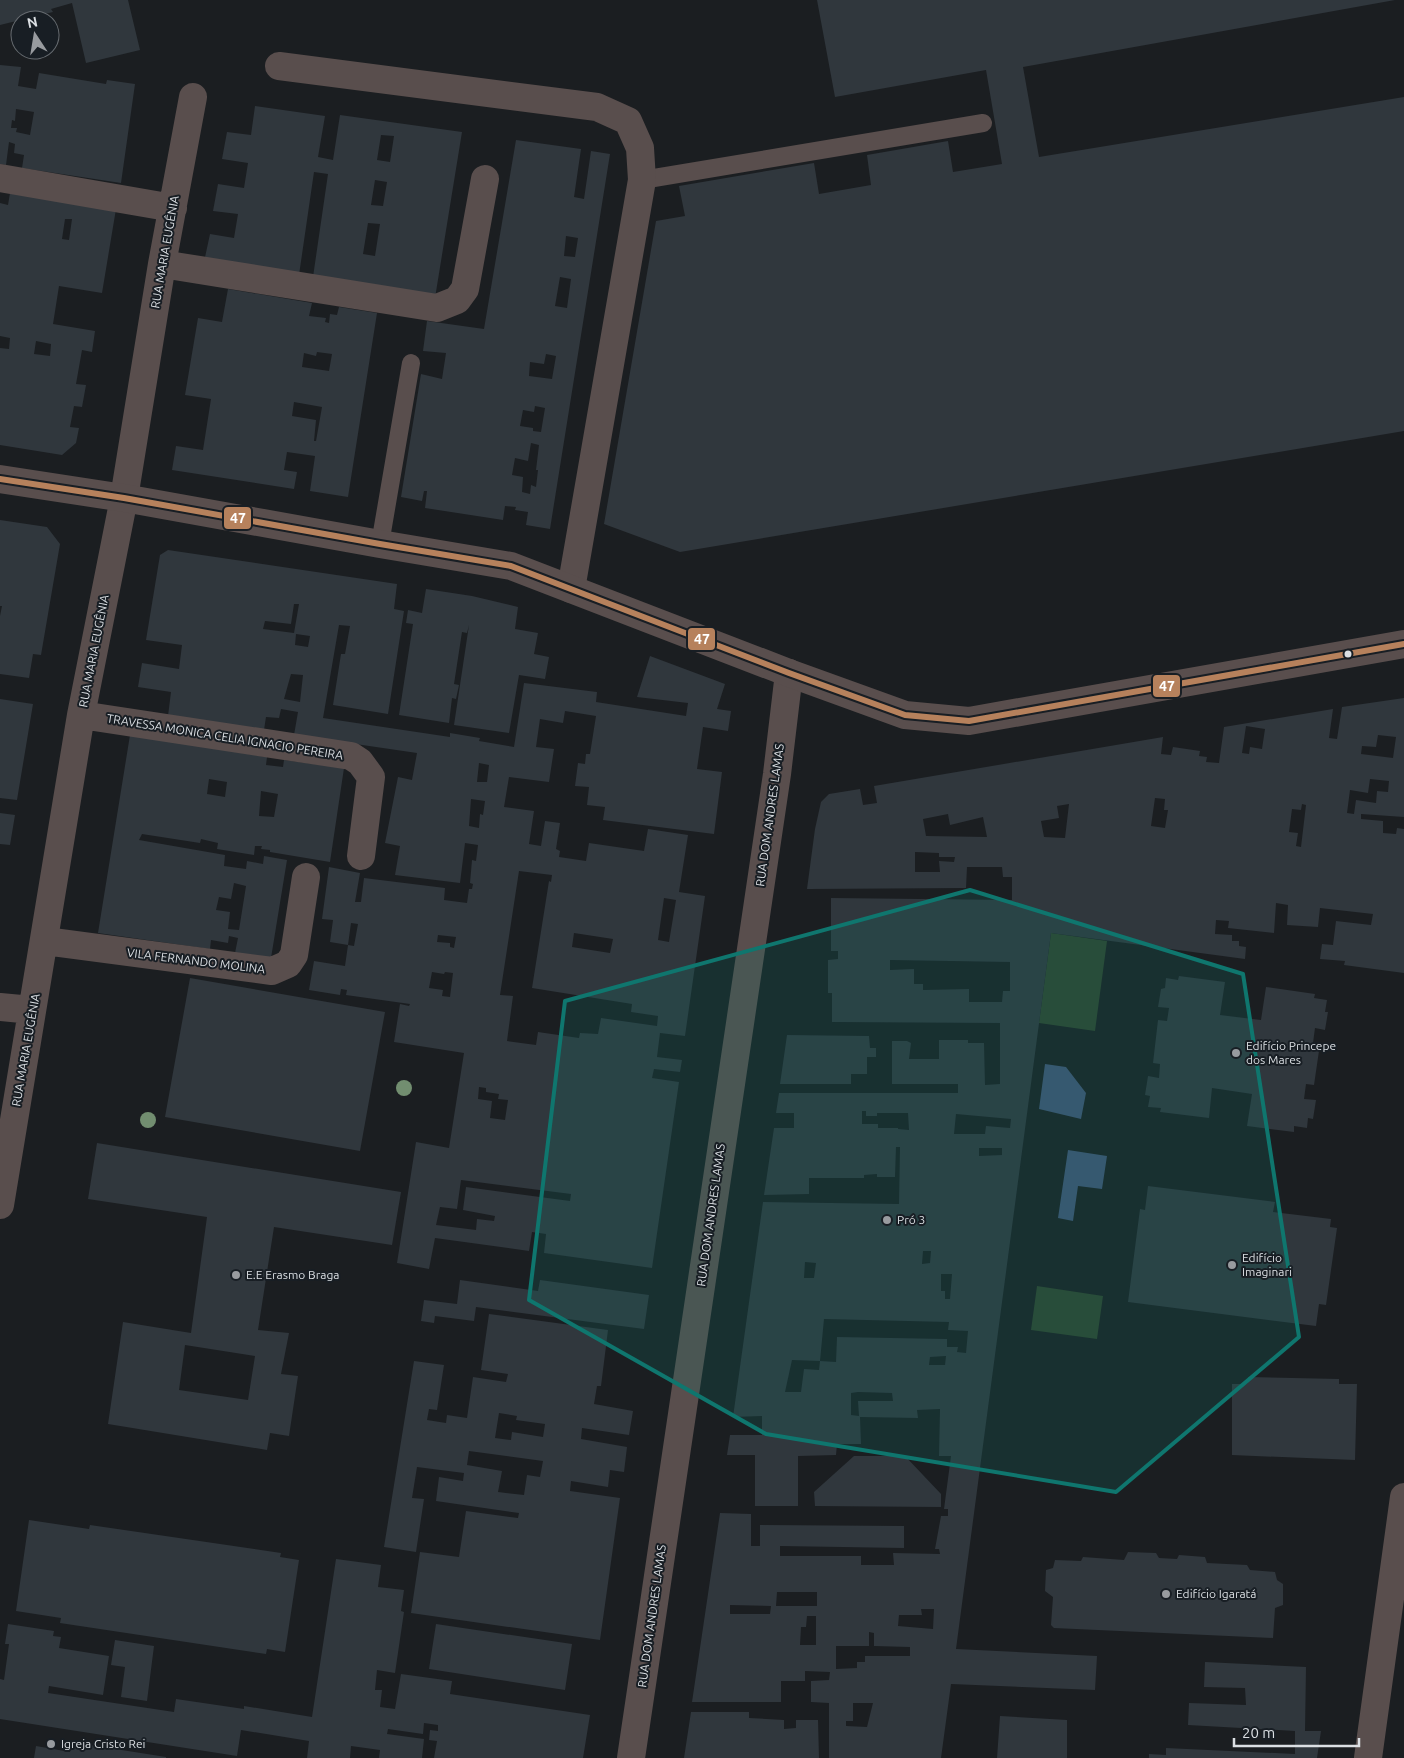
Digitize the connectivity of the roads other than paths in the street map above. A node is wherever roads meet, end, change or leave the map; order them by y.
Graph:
1 (279, 66) dead end
2 (193, 97) dead end
3 (983, 123) dead end
4 (0, 178) edge
5 (485, 179) dead end
6 (642, 180) junction
7 (173, 208) junction
8 (162, 264) junction
9 (411, 363) dead end
10 (0, 479) edge
11 (124, 498) junction
12 (380, 544) junction
13 (571, 589) junction
14 (1404, 644) edge
15 (789, 673) junction
16 (81, 715) junction
17 (361, 856) dead end
18 (306, 877) dead end
19 (45, 941) junction
20 (0, 1006) edge
21 (32, 1010) junction
22 (0, 1205) edge
23 (1404, 1497) edge
24 (1395, 1629) edge
25 (631, 1758) edge
26 (1368, 1758) edge

1 - 6 street
2 - 7 street, RUA MARIA EUGÊNIA
3 - 6 lane
4 - 7 street
5 - 8 street
6 - 13 street
7 - 8 street, RUA MARIA EUGÊNIA
8 - 11 street, RUA MARIA EUGÊNIA
9 - 12 lane
10 - 11 street
11 - 12 street
11 - 16 street, RUA MARIA EUGÊNIA
12 - 13 street
13 - 15 street
14 - 15 street
15 - 25 street, RUA DOM ANDRES LAMAS
16 - 17 street, TRAVESSA MONICA CELIA IGNACIO PEREIRA
16 - 19 street, RUA MARIA EUGÊNIA
18 - 19 street, VILA FERNANDO MOLINA
19 - 21 street, RUA MARIA EUGÊNIA
20 - 21 street
21 - 22 street, RUA MARIA EUGÊNIA
23 - 24 street
24 - 26 street

